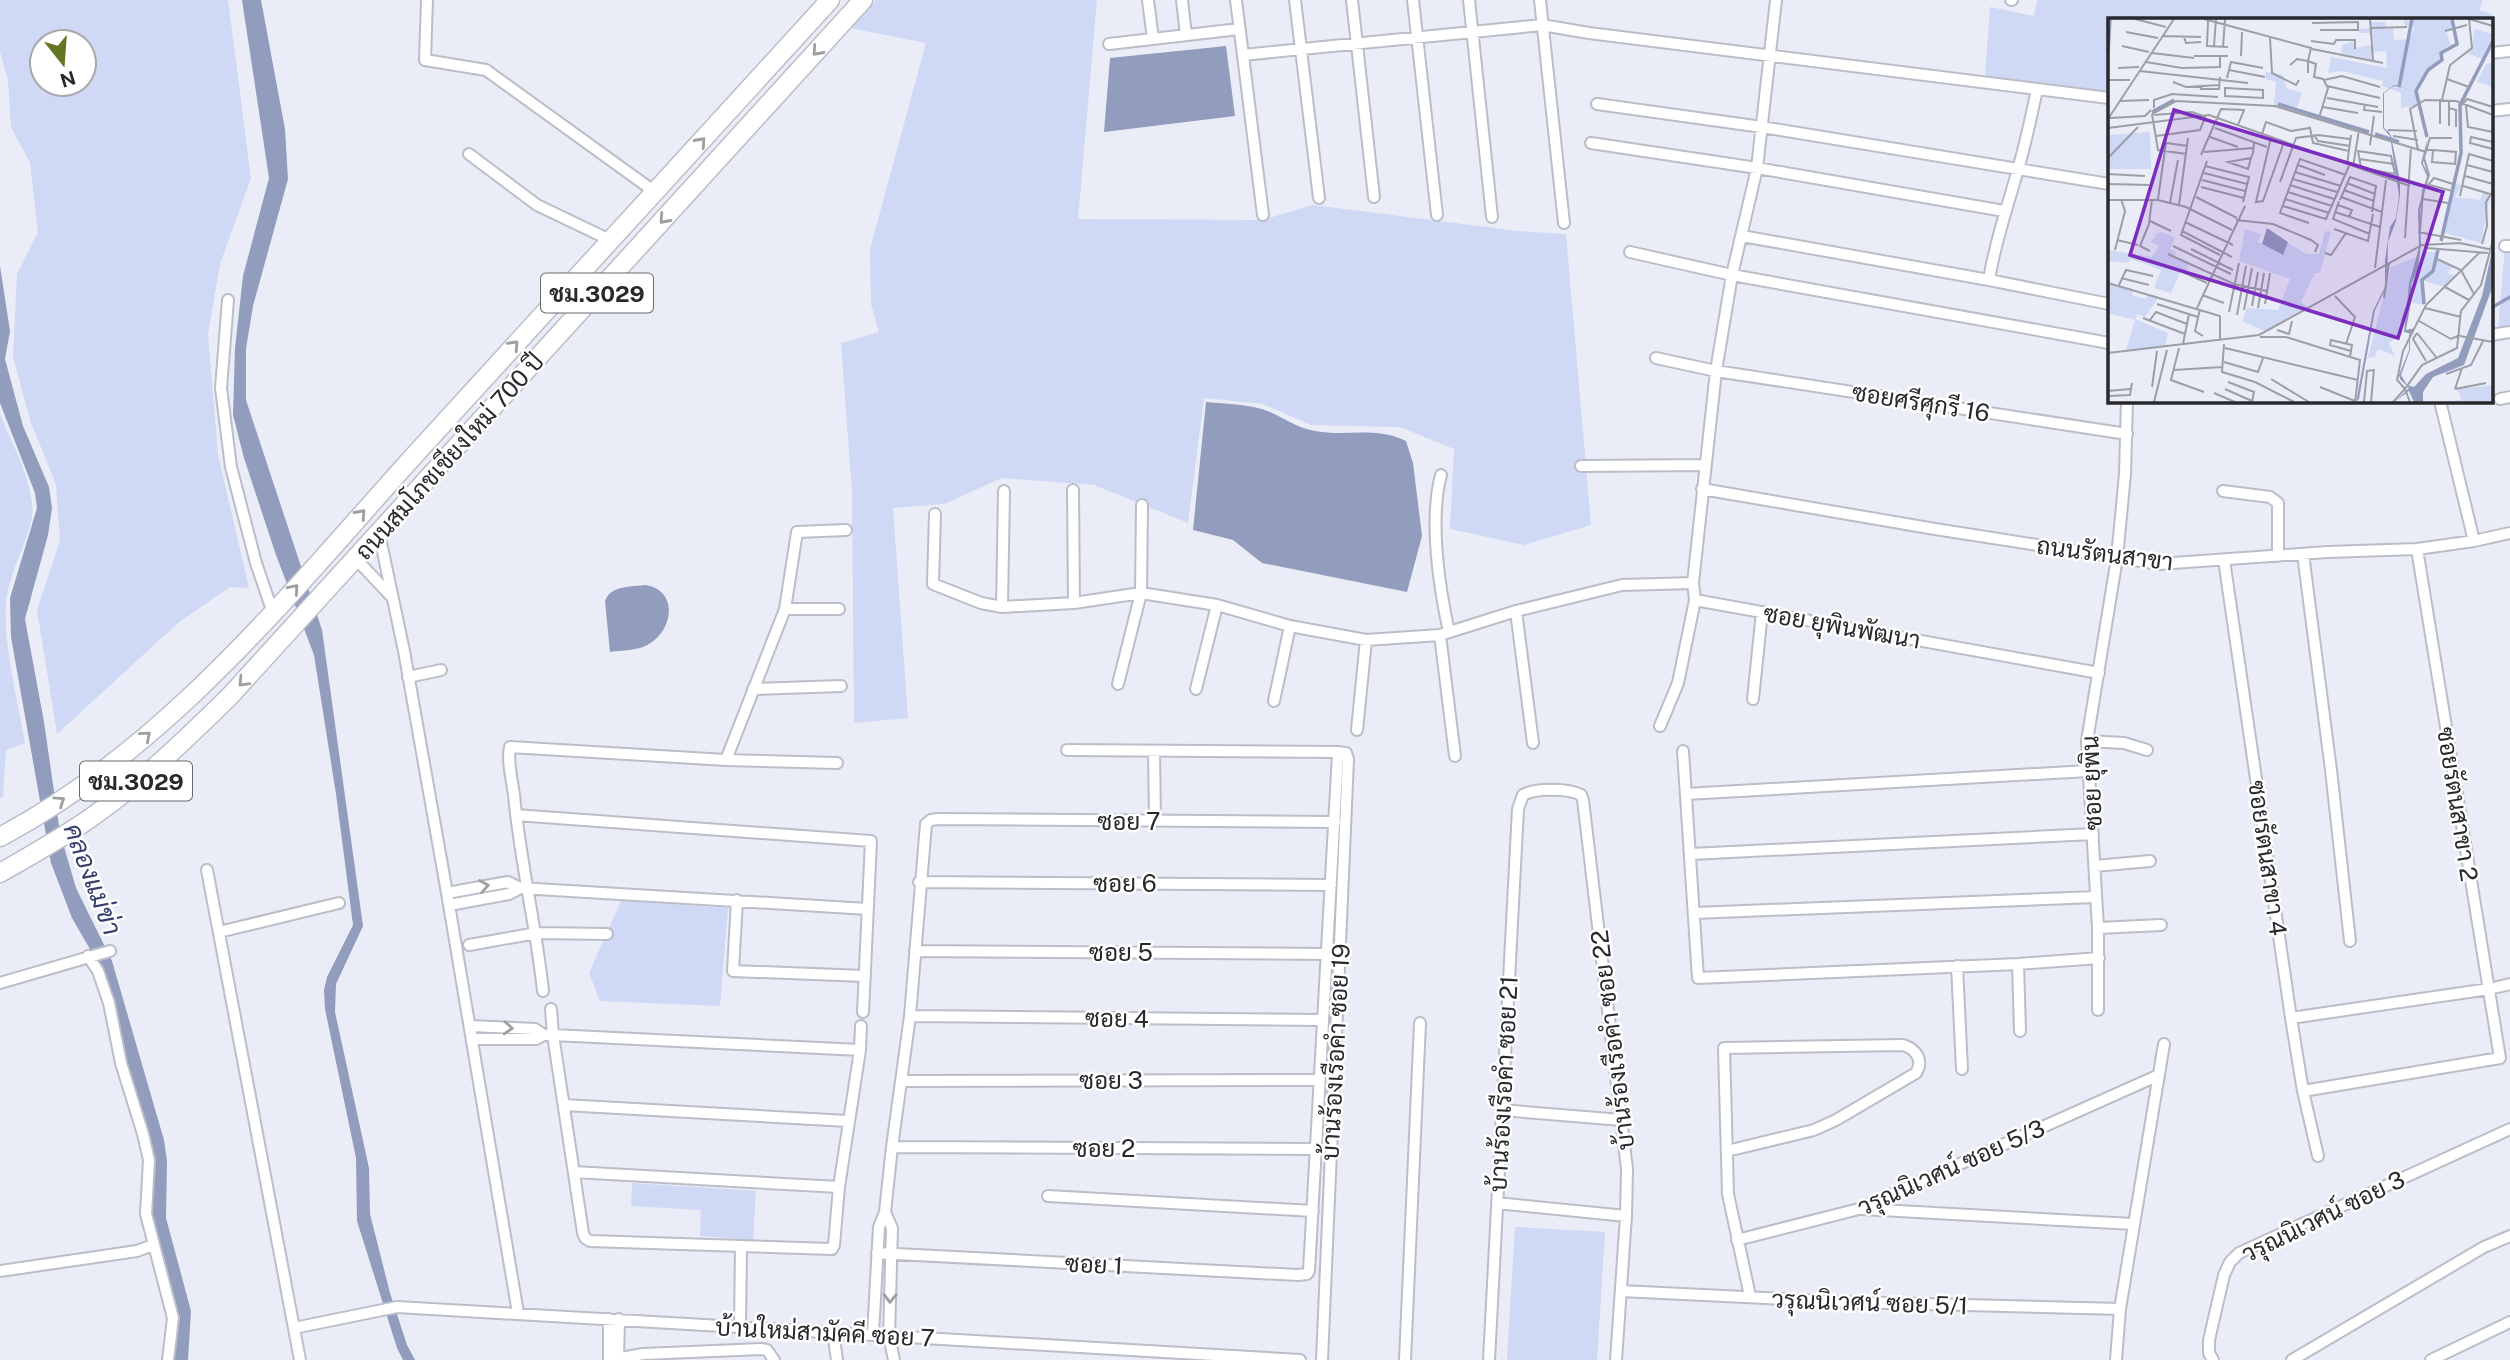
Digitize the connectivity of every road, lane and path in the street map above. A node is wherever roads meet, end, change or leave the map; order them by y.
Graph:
1 (427, 0) edge
2 (830, 0) edge
3 (863, 0) edge
4 (1148, 0) edge
5 (1182, 0) edge
6 (1236, 0) edge
7 (1295, 0) edge
8 (1352, 0) edge
9 (1412, 0) edge
10 (1469, 0) edge
11 (1540, 0) edge
12 (1776, 0) edge
13 (1542, 25) junction
14 (1240, 29) junction
15 (1472, 32) junction
16 (1186, 35) junction
17 (1417, 37) junction
18 (1153, 39) junction
19 (1357, 43) junction
20 (1110, 44) dead end
21 (1301, 49) junction
22 (2510, 51) edge
23 (2493, 53) edge
24 (1242, 55) junction
25 (1770, 55) junction
26 (2497, 66) dead end
27 (2037, 90) junction
28 (2108, 98) edge
29 (1597, 104) dead end
30 (1762, 127) junction
31 (1591, 143) dead end
32 (469, 154) dead end
33 (1757, 168) junction
34 (2018, 170) junction
35 (2108, 184) edge
36 (655, 192) junction
37 (1374, 197) dead end
38 (1319, 198) dead end
39 (2004, 211) junction
40 (1262, 215) dead end
41 (1437, 215) dead end
42 (1492, 217) dead end
43 (1564, 223) dead end
44 (1742, 236) junction
45 (610, 240) junction
46 (1630, 253) dead end
47 (1732, 275) junction
48 (1989, 279) junction
49 (228, 300) dead end
50 (2108, 304) edge
51 (2510, 332) edge
52 (2492, 335) edge
53 (2108, 343) edge
54 (1656, 358) dead end
55 (1716, 371) junction
56 (2127, 402) edge
57 (2440, 402) edge
58 (2127, 433) junction
59 (1706, 465) junction
60 (1581, 466) dead end
61 (1441, 475) dead end
62 (1702, 489) junction
63 (1073, 490) dead end
64 (1003, 491) dead end
65 (2224, 491) dead end
66 (1142, 505) dead end
67 (935, 514) dead end
68 (846, 530) dead end
69 (379, 533) junction
70 (2510, 533) edge
71 (2474, 541) junction
72 (2417, 549) junction
73 (2303, 554) junction
74 (2278, 556) junction
75 (2117, 558) junction
76 (356, 559) junction
77 (2224, 559) junction
78 (1693, 583) junction
79 (1142, 593) junction
80 (393, 598) junction
81 (1695, 600) junction
82 (1074, 603) junction
83 (1217, 605) junction
84 (1002, 607) junction
85 (785, 609) junction
86 (839, 609) dead end
87 (1516, 611) junction
88 (1762, 612) junction
89 (273, 613) junction
90 (1290, 626) junction
91 (1444, 633) junction
92 (1366, 640) junction
93 (441, 670) dead end
94 (2099, 673) junction
95 (408, 677) junction
96 (1118, 684) dead end
97 (841, 686) dead end
98 (753, 689) junction
99 (1196, 689) dead end
100 (1753, 699) dead end
101 (1274, 701) dead end
102 (1660, 726) dead end
103 (1357, 730) dead end
104 (2087, 741) junction
105 (1533, 743) dead end
106 (1067, 750) dead end
107 (2147, 750) dead end
108 (1683, 751) dead end
109 (1154, 752) junction
110 (1337, 752) junction
111 (1455, 755) dead end
112 (726, 760) junction
113 (837, 763) dead end
114 (2088, 771) junction
115 (1686, 794) junction
116 (1518, 809) joint
117 (516, 815) junction
118 (1155, 821) junction
119 (1335, 822) junction
120 (2092, 834) junction
121 (0, 837) edge
122 (1691, 854) junction
123 (2150, 862) dead end
124 (2095, 866) junction
125 (207, 870) dead end
126 (0, 873) edge
127 (919, 882) junction
128 (1331, 885) junction
129 (523, 888) junction
130 (447, 893) junction
131 (2096, 897) junction
132 (737, 900) junction
133 (339, 903) dead end
134 (449, 905) junction
135 (869, 909) junction
136 (1695, 913) junction
137 (2161, 925) dead end
138 (2098, 928) junction
139 (219, 932) junction
140 (537, 933) junction
141 (607, 934) dead end
142 (2350, 941) dead end
143 (468, 945) dead end
144 (110, 951) dead end
145 (915, 951) junction
146 (1327, 954) junction
147 (88, 956) junction
148 (2099, 958) junction
149 (2018, 964) junction
150 (1957, 966) junction
151 (865, 976) junction
152 (0, 983) edge
153 (2510, 984) edge
154 (2489, 989) junction
155 (543, 991) dead end
156 (551, 1009) dead end
157 (2098, 1010) dead end
158 (863, 1012) dead end
159 (910, 1016) junction
160 (2291, 1018) junction
161 (1323, 1020) junction
162 (1420, 1023) dead end
163 (470, 1026) junction
164 (861, 1026) dead end
165 (2020, 1031) dead end
166 (548, 1035) junction
167 (472, 1039) junction
168 (2164, 1044) dead end
169 (860, 1050) junction
170 (1962, 1069) dead end
171 (2159, 1075) junction
172 (1320, 1080) junction
173 (901, 1081) junction
174 (2303, 1091) junction
175 (564, 1105) junction
176 (1501, 1110) junction
177 (1622, 1120) junction
178 (848, 1121) junction
179 (2510, 1129) edge
180 (892, 1147) junction
181 (1316, 1149) junction
182 (1727, 1151) junction
183 (2318, 1156) dead end
184 (574, 1172) junction
185 (839, 1186) junction
186 (1048, 1196) dead end
187 (1497, 1203) junction
188 (1859, 1209) junction
189 (1313, 1211) junction
190 (886, 1212) junction
191 (1626, 1216) junction
192 (2133, 1224) junction
193 (2510, 1236) edge
194 (1737, 1240) junction
195 (153, 1245) junction
196 (741, 1246) junction
197 (877, 1253) junction
198 (893, 1254) junction
199 (0, 1271) edge
200 (1621, 1291) junction
201 (1750, 1296) junction
202 (2120, 1309) junction
203 (518, 1314) junction
204 (614, 1319) junction
205 (2510, 1322) edge
206 (740, 1326) junction
207 (294, 1328) junction
208 (833, 1332) junction
209 (873, 1334) junction
210 (890, 1336) junction
211 (168, 1360) edge
212 (300, 1360) edge
213 (612, 1360) edge
214 (774, 1360) edge
215 (837, 1360) edge
216 (894, 1360) edge
217 (1300, 1360) edge
218 (1322, 1360) edge
219 (1405, 1360) edge
220 (1489, 1360) edge
221 (1616, 1360) edge
222 (2116, 1360) edge
223 (2213, 1360) edge
224 (2292, 1360) edge
225 (2431, 1360) edge

1 - 36 street
36 -> 2 main road, ถนนสมโภชเชียงใหม่ 700 ปี / ชม.3029
3 -> 69 main road, ถนนสมโภชเชียงใหม่ 700 ปี / ชม.3029
4 - 18 street
5 - 16 street
6 - 14 street
7 - 21 street
8 - 19 street
9 - 17 street
10 - 15 street
11 - 13 street
12 - 25 street
13 - 15 street
13 - 25 street
13 - 43 street
14 - 16 street
14 - 24 street
15 - 17 street
15 - 42 street
16 - 18 street
17 - 19 street
17 - 41 street
18 - 20 street
19 - 21 street
19 - 37 street
21 - 24 street
21 - 38 street
22 - 23 street
23 - 26 street
24 - 40 street
25 - 27 street
25 - 30 street
27 - 28 street
27 - 34 street
29 - 30 street
30 - 33 street
30 - 34 street
31 - 33 street
32 - 45 street
33 - 39 street
33 - 44 street
34 - 35 street
34 - 39 street
36 - 45 main road, ถนนสมโภชเชียงใหม่ 700 ปี / ชม.3029
39 - 48 street
44 - 47 street
44 - 48 street
89 -> 45 main road, ถนนสมโภชเชียงใหม่ 700 ปี / ชม.3029
46 - 47 street
47 - 53 street
47 - 55 street
48 - 50 street
49 - 89 street
51 - 52 street
54 - 55 street, ซอยศรีศุกรี 16
55 - 58 street, ซอยศรีศุกรี 16
55 - 59 street
56 - 58 street, ซอย ยุพิน
57 - 71 street
58 - 75 street, ซอย ยุพิน
59 - 60 street
59 - 62 street
61 - 91 street
62 - 75 street, ถนนรัตนสาขา
62 - 78 street
63 - 82 street
64 - 84 street
65 - 74 street
66 - 79 street
67 - 84 street
68 - 85 street
69 - 76 main road, ถนนสมโภชเชียงใหม่ 700 ปี / ชม.3029
69 - 80 street
70 - 71 street, ถนนรัตนสาขา
71 - 72 street, ถนนรัตนสาขา
72 - 73 street, ถนนรัตนสาขา
72 - 154 street, ซอยรัตนสาขา 2
73 - 74 street, ถนนรัตนสาขา
73 - 142 street
74 - 77 street, ถนนรัตนสาขา
75 - 77 street, ถนนรัตนสาขา
75 - 94 street, ซอย ยุพิน
76 - 80 street
76 -> 126 main road, ถนนสมโภชเชียงใหม่ 700 ปี / ชม.3029
77 - 160 street, ซอยรัตนสาขา 4
78 - 81 street
78 - 87 street
79 - 82 street
79 - 83 street
79 - 96 street
80 - 95 street
81 - 88 street, ซอย ยุพินพัฒนา
81 - 102 street
82 - 84 street
83 - 90 street
83 - 99 street
85 - 86 street
85 - 98 street
87 - 91 street
87 - 105 street
88 - 94 street, ซอย ยุพินพัฒนา
88 - 100 street
121 -> 89 main road, ถนนสมโภชเชียงใหม่ 700 ปี / ชม.3029
90 - 92 street
90 - 101 street
91 - 92 street
91 - 111 street
92 - 103 street
93 - 95 street
94 - 104 street, ซอย ยุพิน
95 - 130 street
97 - 98 street
98 - 112 street
104 - 107 street
104 - 114 street, ซอย ยุพิน
106 - 109 street
108 - 115 street
109 - 110 street
109 - 118 street
110 - 119 street
110 - 218 street, บ้านร้องเรือคำ ซอย 19
112 - 113 street
112 - 117 street
114 - 115 street
114 - 120 street, ซอย ยุพิน
115 - 122 street
116 - 176 street, บ้านร้องเรือคำ ซอย 21
116 - 177 street, บ้านร้องเรือคำ ซอย 22
117 - 129 street
117 - 135 street
118 - 119 street, ซอย 7
118 - 127 street, ซอย 7
119 - 128 street
120 - 122 street
120 - 124 street, ซอย ยุพิน
122 - 136 street
123 - 124 street
124 - 131 street, ซอย ยุพิน
125 - 139 street
127 - 128 street, ซอย 6
127 - 145 street
128 - 146 street
130 -> 129 street
129 - 132 street
129 - 134 street
129 - 140 street
130 - 134 street
131 - 136 street
131 - 138 street, ซอย ยุพิน
132 - 135 street
132 - 151 street
133 - 139 street
134 - 163 street
135 - 151 street
136 - 150 street
137 - 138 street
138 - 148 street, ซอย ยุพิน
139 - 207 street
140 - 141 street
140 - 143 street
140 - 155 street
144 - 147 street
145 - 146 street, ซอย 5
145 - 159 street
146 - 161 street
147 - 152 street
147 - 195 street
148 - 149 street
148 - 157 street, ซอย ยุพิน
149 - 150 street
149 - 165 street
150 - 170 street
151 - 158 street
153 - 154 street
154 - 160 street
154 - 174 street, ซอยรัตนสาขา 2
156 - 166 street
159 - 161 street, ซอย 4
159 - 173 street
160 - 174 street, ซอยรัตนสาขา 4
161 - 172 street
162 - 219 street
163 -> 166 street
163 - 167 street
164 - 169 street
166 - 167 street
166 - 169 street
166 - 175 street
167 - 203 street
168 - 171 street
169 - 178 street
171 - 188 street, วรุณนิเวศน์ ซอย 5/3
171 - 192 street
172 - 173 street, ซอย 3
172 - 181 street
173 - 180 street
174 - 183 street, ซอยรัตนสาขา 4
175 - 178 street
175 - 184 street
176 - 177 street
176 - 187 street, บ้านร้องเรือคำ ซอย 21
177 - 191 street, บ้านร้องเรือคำ ซอย 22
178 - 185 street
179 - 223 street, วรุณนิเวศน์ ซอย 3
180 - 181 street, ซอย 2
180 - 190 street
181 - 189 street
182 - 182 street
182 - 194 street
184 - 185 street
184 - 196 street
185 - 196 street
186 - 189 street
187 - 191 street
187 - 220 street, บ้านร้องเรือคำ ซอย 21
188 - 192 street
188 - 194 street, วรุณนิเวศน์ ซอย 5/3
189 - 198 street, ซอย 1
190 - 197 street
190 - 198 street
191 - 200 street, บ้านร้องเรือคำ ซอย 22
192 - 202 street
193 - 224 street
194 - 201 street
195 - 199 street
195 - 211 street
196 - 206 street
197 - 198 street, ซอย 1
197 - 209 street
198 -> 210 street
200 - 201 street, วรุณนิเวศน์ ซอย 5/1
200 - 221 street, บ้านร้องเรือคำ ซอย 22
201 - 202 street, วรุณนิเวศน์ ซอย 5/1
202 - 222 street
203 - 204 street, บ้านใหม่สามัคคี ซอย 7
203 - 207 street, บ้านใหม่สามัคคี ซอย 7
204 - 206 street, บ้านใหม่สามัคคี ซอย 7
204 - 213 street
205 - 225 street
206 - 208 street, บ้านใหม่สามัคคี ซอย 7
207 - 212 street
208 - 209 street, บ้านใหม่สามัคคี ซอย 7
208 - 215 street
209 - 210 street, บ้านใหม่สามัคคี ซอย 7
210 - 216 street
210 - 217 street, บ้านใหม่สามัคคี ซอย 7
213 - 214 street

